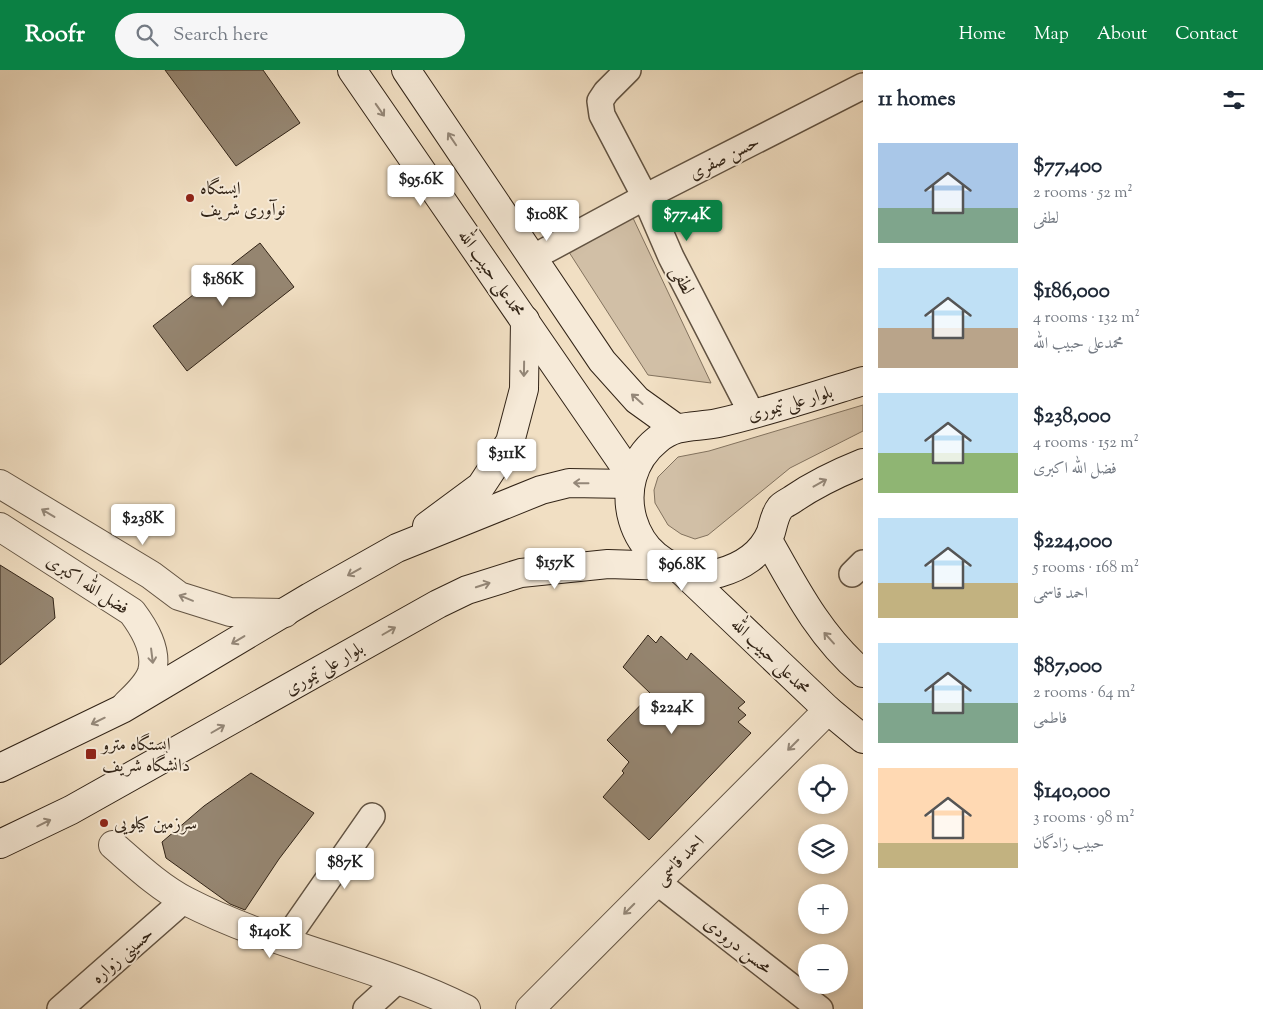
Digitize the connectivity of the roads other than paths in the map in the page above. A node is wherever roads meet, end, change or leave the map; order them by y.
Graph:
1 (352, 70) edge
2 (406, 70) edge
3 (628, 70) edge
4 (863, 86) edge
5 (645, 197) junction
6 (532, 258) junction
7 (525, 320) junction
8 (863, 381) edge
9 (752, 414) junction
10 (676, 428) junction
11 (863, 463) edge
12 (631, 481) junction
13 (0, 484) edge
14 (0, 527) edge
15 (768, 540) junction
16 (397, 548) junction
17 (676, 568) junction
18 (151, 575) junction
19 (132, 612) junction
20 (285, 613) junction
21 (863, 673) edge
22 (122, 709) junction
23 (828, 710) junction
24 (863, 738) edge
25 (0, 768) edge
26 (372, 816) dead end
27 (0, 844) edge
28 (113, 845) dead end
29 (657, 882) junction
30 (184, 900) junction
31 (285, 941) junction
32 (398, 980) junction
33 (60, 1009) edge
34 (366, 1009) edge
35 (466, 1009) edge
36 (530, 1009) edge
37 (820, 1009) edge

1 -> 7 main road, محمدعلی حبیب الله
6 -> 2 main road
3 - 5 street, لطفی
4 - 5 street, حسن صفری
5 - 6 street, حسن صفری
5 - 9 street, لطفی
10 -> 6 main road
7 - 12 main road, محمدعلی حبیب الله
7 -> 16 main road
8 - 9 main road, بلوار علی تیموری
9 - 10 main road, بلوار علی تیموری
10 - 12 main road
15 -> 11 main road
12 -> 16 main road
12 - 17 main road, محمدعلی حبیب الله
18 -> 13 main road
14 - 19 main road, فضل الله اکبری
15 - 17 main road, بلوار علی تیموری
21 -> 15 main road
16 -> 20 main road
17 - 23 main road, محمدعلی حبیب الله
27 -> 17 main road, بلوار علی تیموری
18 - 19 main road
20 -> 18 main road
19 -> 22 main road, فضل الله اکبری
20 -> 22 main road
22 -> 25 main road
23 - 24 main road, محمدعلی حبیب الله
23 -> 29 main road, احمد قاسمی
26 - 31 street
28 - 30 main road
29 -> 36 main road, احمد قاسمی
29 - 37 street, محسن درودی
30 - 31 main road
30 - 33 street, حسینی زواره
31 - 32 main road
32 - 34 street
32 - 35 main road

